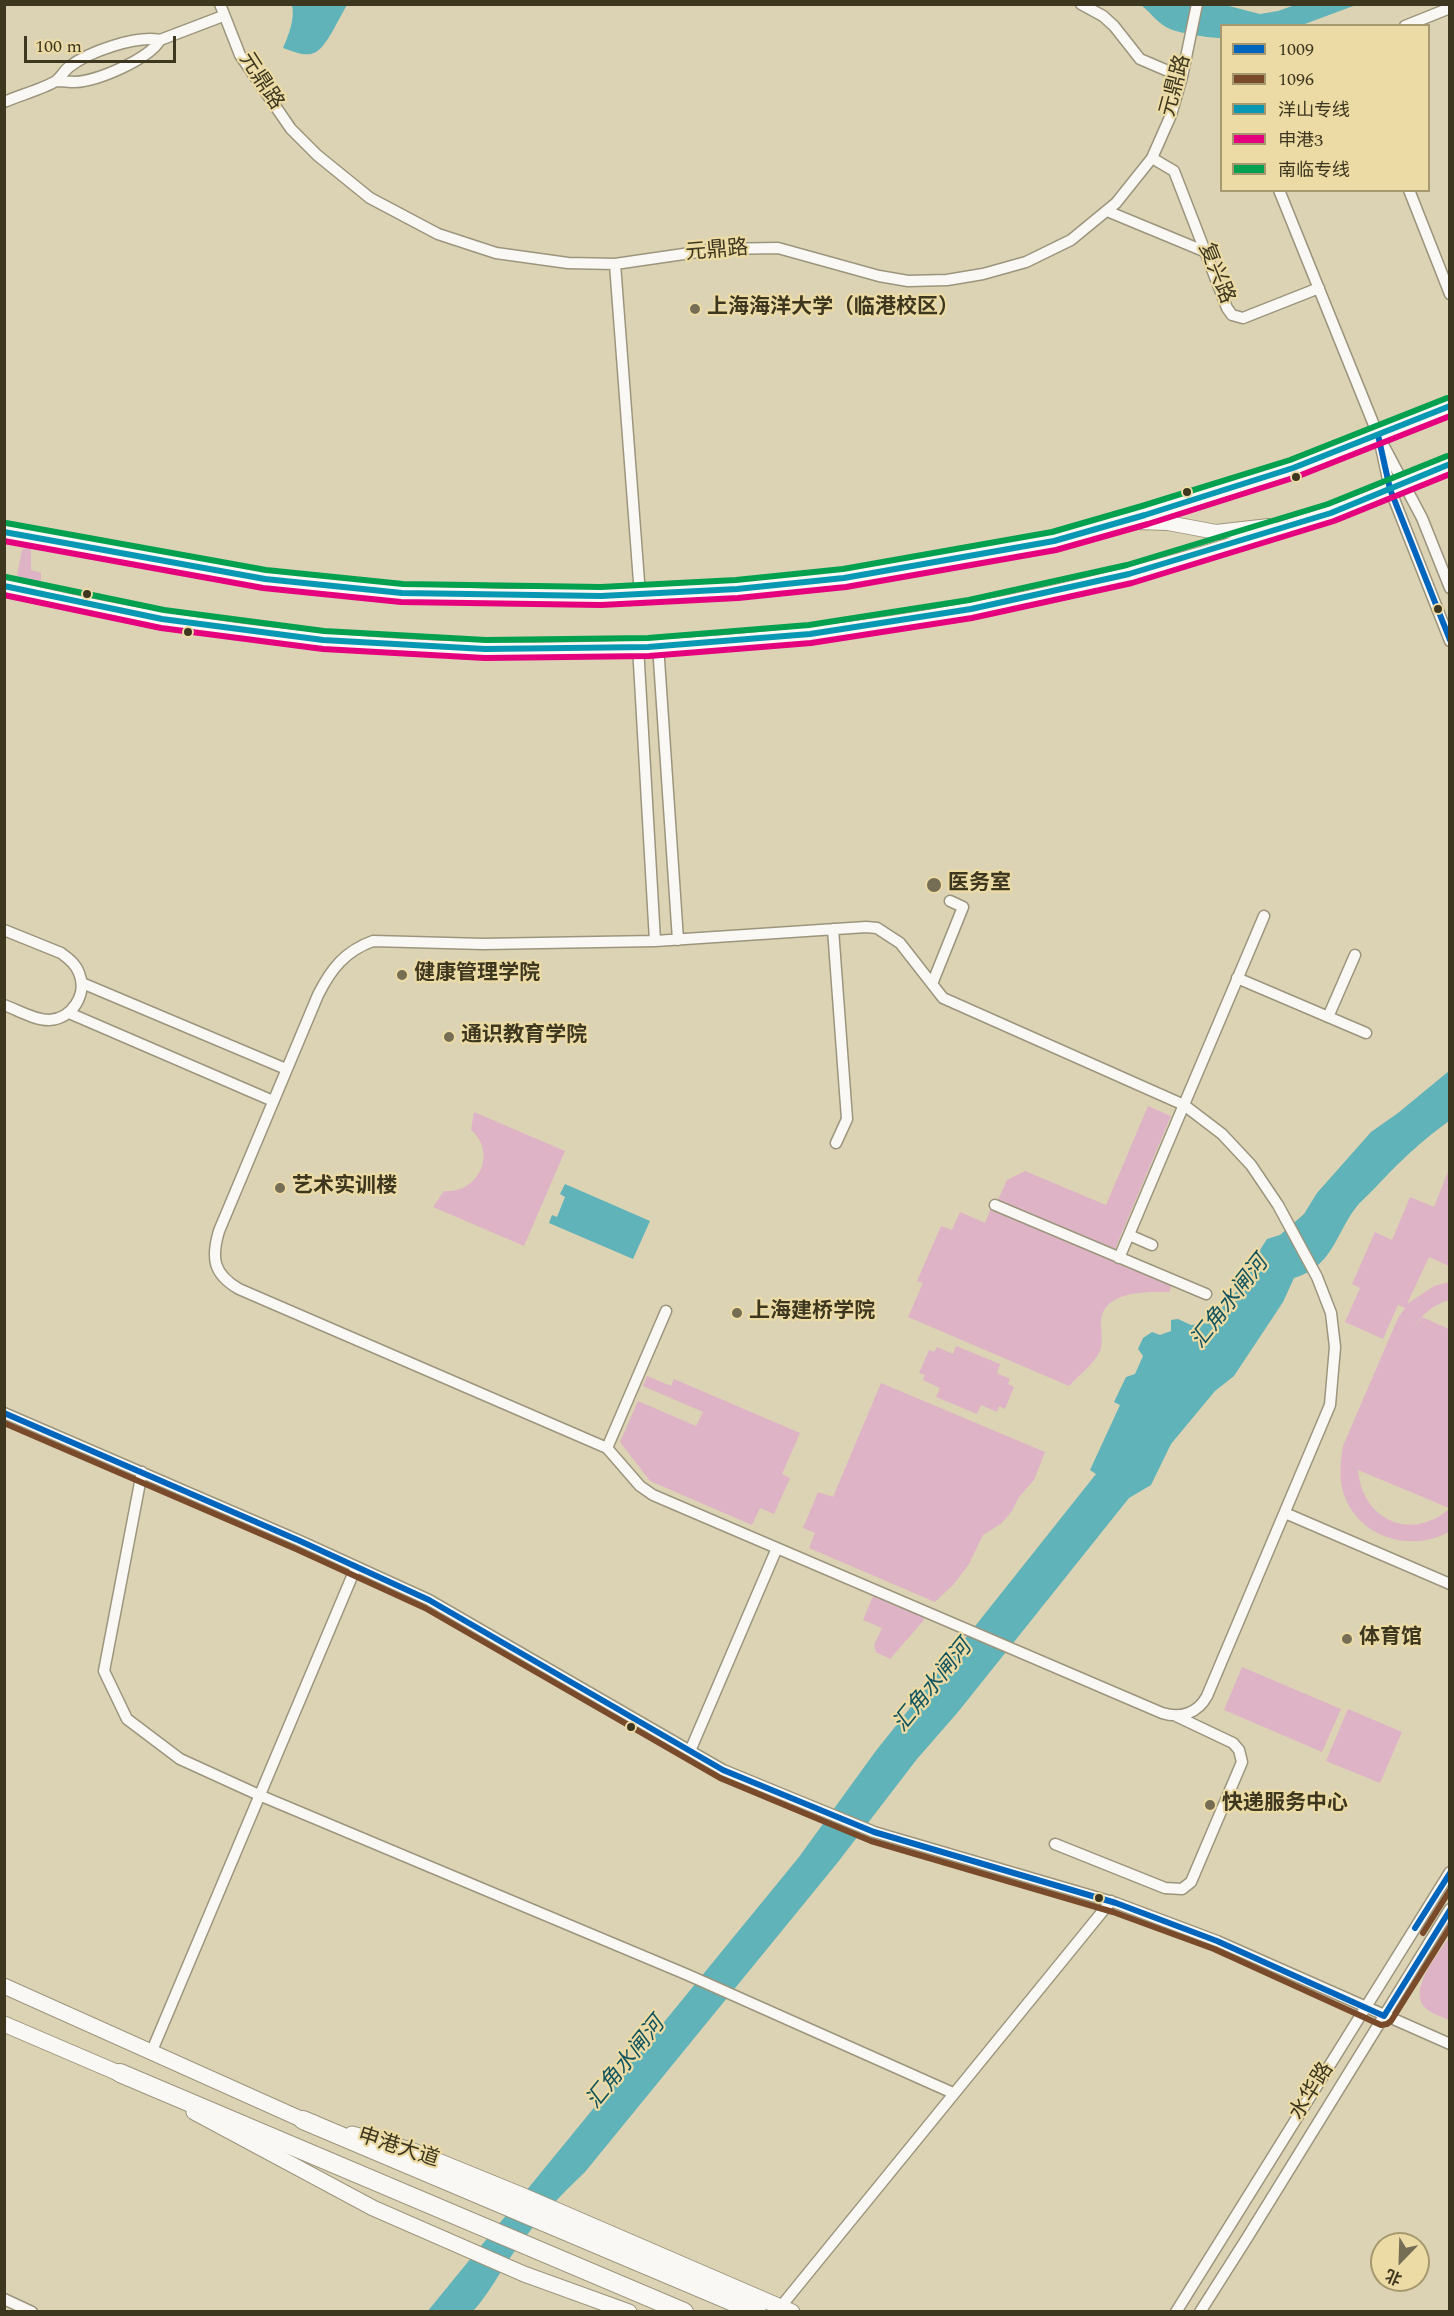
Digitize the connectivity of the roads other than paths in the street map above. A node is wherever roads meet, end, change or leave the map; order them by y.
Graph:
1 (1081, 4) edge
2 (1197, 4) edge
3 (1449, 8) edge
4 (222, 10) edge
5 (1411, 24) edge
6 (160, 40) junction
7 (1182, 76) junction
8 (56, 81) junction
9 (4, 102) edge
10 (1152, 158) junction
11 (1280, 192) edge
12 (1410, 192) edge
13 (1107, 211) junction
14 (1206, 252) junction
15 (615, 264) junction
16 (1319, 288) junction
17 (1449, 294) edge
18 (1449, 406) edge
19 (1378, 435) junction
20 (1449, 464) edge
21 (1405, 483) junction
22 (1390, 489) junction
23 (1122, 522) junction
24 (1299, 523) junction
25 (4, 532) edge
26 (4, 586) edge
27 (1449, 588) edge
28 (640, 595) junction
29 (1449, 641) edge
30 (658, 645) junction
31 (638, 646) junction
32 (672, 861) junction
33 (651, 862) junction
34 (950, 901) dead end
35 (1264, 916) dead end
36 (833, 928) junction
37 (4, 930) edge
38 (678, 940) junction
39 (655, 941) junction
40 (1355, 955) dead end
41 (1237, 978) junction
42 (82, 982) junction
43 (932, 984) junction
44 (4, 1005) edge
45 (69, 1013) junction
46 (1328, 1017) junction
47 (1366, 1033) dead end
48 (286, 1070) junction
49 (273, 1101) junction
50 (1184, 1105) junction
51 (836, 1143) dead end
52 (996, 1205) dead end
53 (1129, 1235) junction
54 (1152, 1245) dead end
55 (1119, 1258) junction
56 (1206, 1294) dead end
57 (666, 1311) dead end
58 (4, 1413) edge
59 (607, 1448) junction
60 (142, 1472) junction
61 (1285, 1513) junction
62 (777, 1548) junction
63 (356, 1567) junction
64 (1449, 1584) edge
65 (1176, 1716) junction
66 (690, 1751) junction
67 (259, 1796) junction
68 (1055, 1844) dead end
69 (1449, 1872) edge
70 (1111, 1901) junction
71 (1449, 1909) edge
72 (4, 1986) edge
73 (1366, 2007) junction
74 (1384, 2016) junction
75 (4, 2024) edge
76 (1449, 2044) edge
77 (150, 2053) junction
78 (120, 2073) junction
79 (953, 2093) junction
80 (303, 2120) junction
81 (4, 2299) edge
82 (783, 2310) edge
83 (33, 2312) edge
84 (629, 2312) edge
85 (684, 2312) edge
86 (757, 2312) edge
87 (1176, 2312) edge
88 (1200, 2312) edge

1 - 7 street
2 - 7 street, 元鼎路
3 - 5 street
4 - 6 street
4 - 15 street, 元鼎路
6 - 8 street
6 - 8 street
7 - 10 street, 元鼎路
8 - 9 street
10 - 13 street, 元鼎路
10 - 14 street, 复兴路
11 - 16 street
12 - 17 street
13 - 14 street
13 - 15 street, 元鼎路
14 - 16 street, 复兴路
15 - 28 street
16 - 19 street
18 - 19 main road
19 - 21 street
19 - 22 street
19 - 23 main road
20 - 21 main road
21 - 22 main road
21 - 27 street
22 - 24 main road
22 - 29 street
23 - 24 main road
23 - 28 main road
24 - 30 main road
25 - 28 main road
26 - 31 main road
30 - 31 main road
30 - 32 street
31 - 33 street
32 - 33 street
32 - 38 street
33 - 39 street
34 - 43 street
35 - 41 street
36 - 38 street
36 - 43 street
36 - 51 street
37 - 42 street
38 - 39 street
39 - 48 street
40 - 46 street
41 - 46 street
41 - 50 street
42 - 45 street
42 - 48 street
43 - 50 street
44 - 45 street
45 - 49 street
46 - 47 street
48 - 49 street
49 - 59 street
50 - 53 street
50 - 61 street
52 - 55 street
53 - 54 street
53 - 55 street
55 - 56 street
57 - 59 street
58 - 60 street
59 - 62 street
60 - 63 street
60 - 67 street
61 - 64 street
61 - 65 street
62 - 65 street
62 - 66 street
63 - 66 street
63 - 67 street
65 - 68 street
66 - 70 street
67 - 77 street
67 - 79 street
69 - 73 street, 水华路
70 - 73 street
70 - 79 street
71 - 74 street, 水华路
72 - 77 main road, 申港大道
73 - 74 street
73 - 87 street, 水华路
74 - 76 street
74 - 88 street, 水华路
75 - 78 main road
77 - 80 main road, 申港大道
78 - 84 main road
78 - 85 highway
79 - 82 street
80 - 82 main road, 申港大道
80 - 86 highway
81 - 83 street

